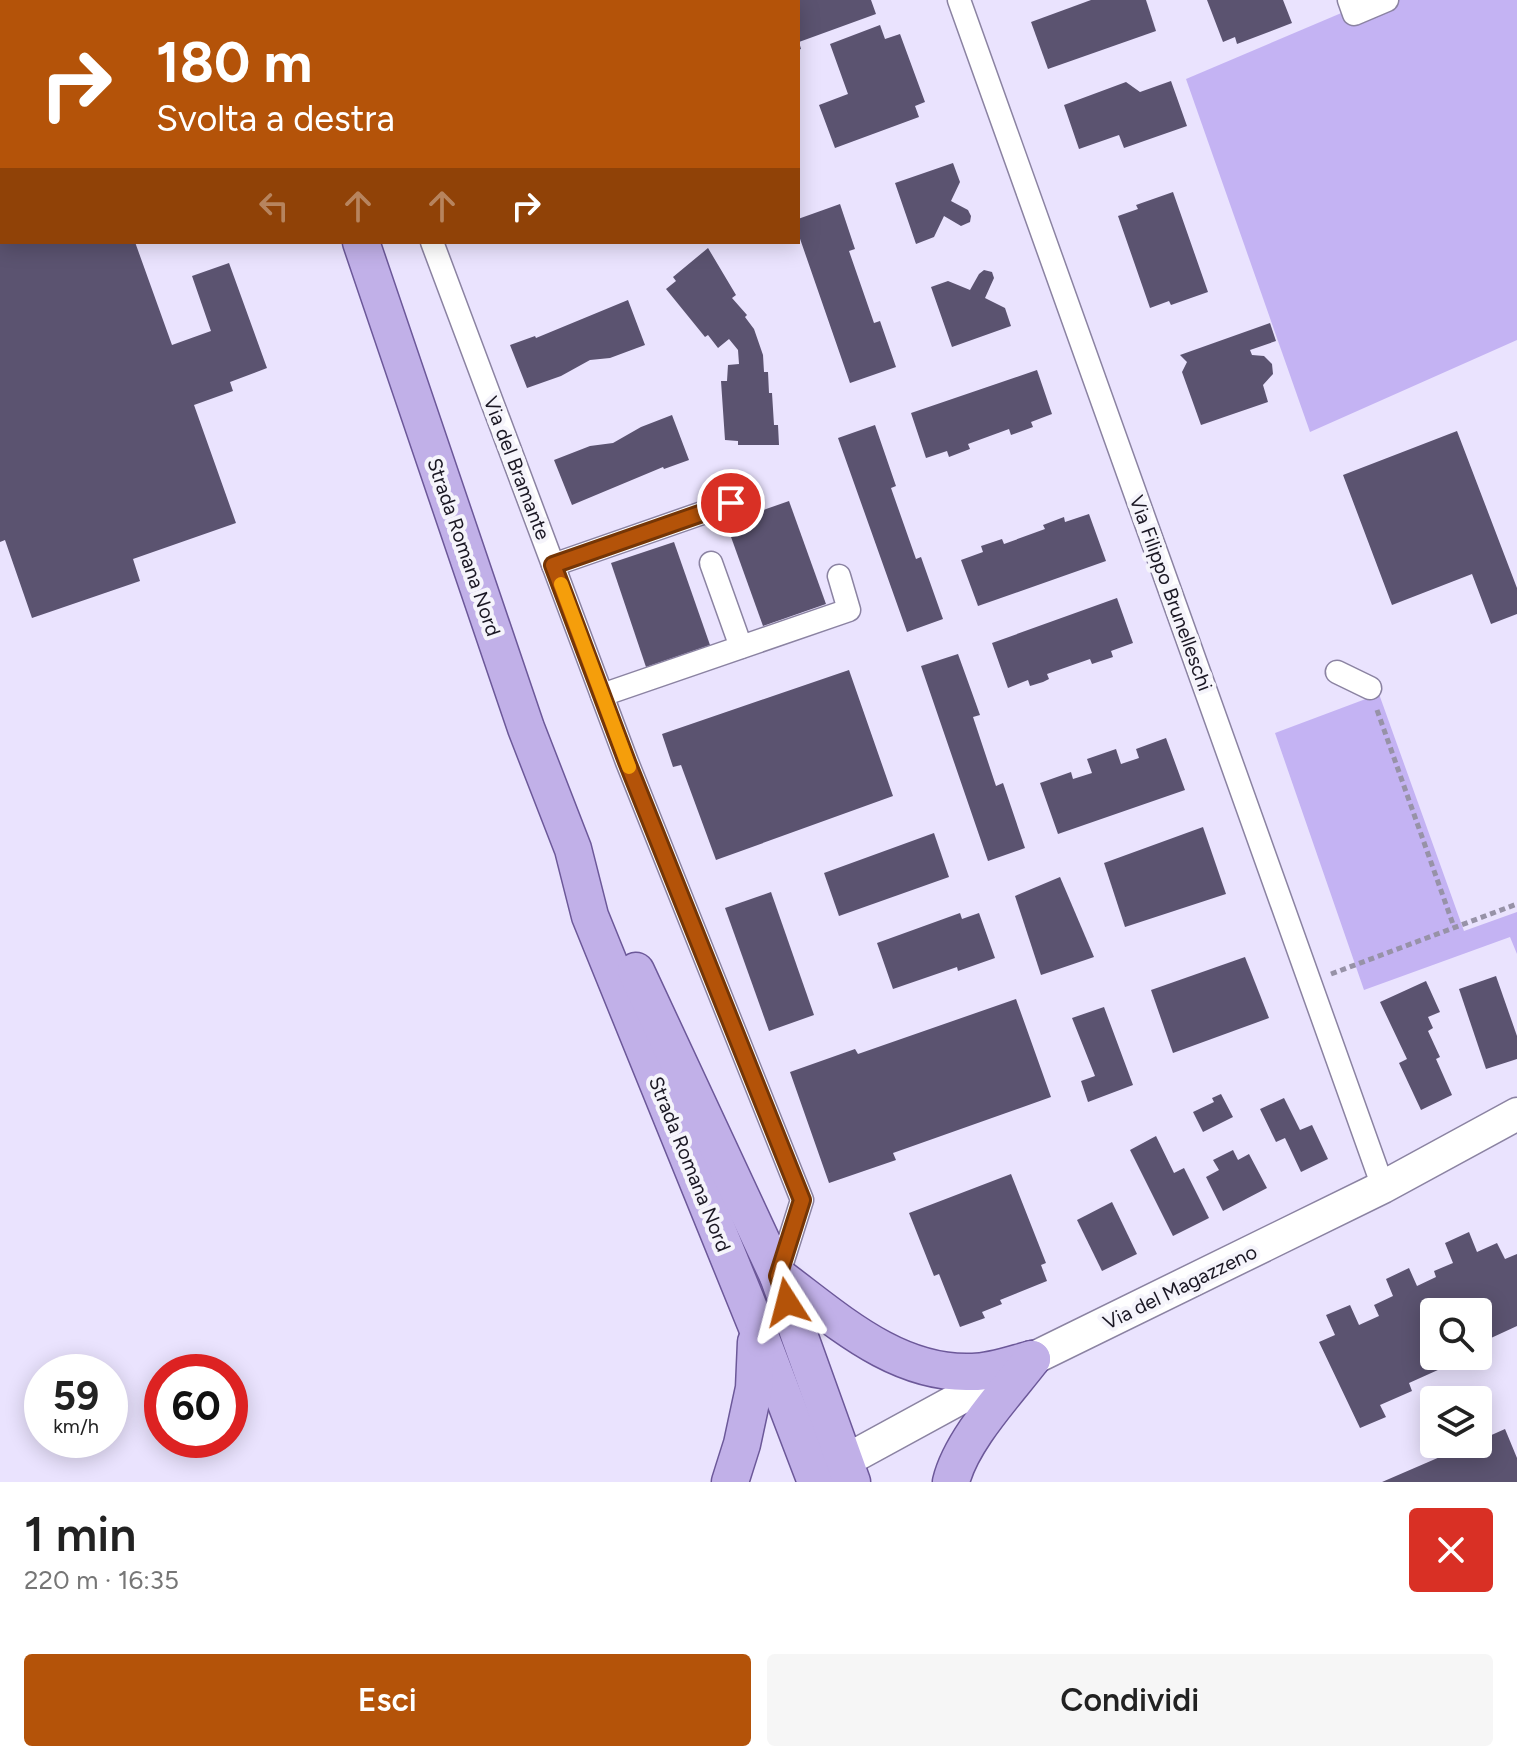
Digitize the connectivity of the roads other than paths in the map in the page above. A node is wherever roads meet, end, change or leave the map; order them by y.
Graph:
1 (959, 0) edge
2 (1387, 0) edge
3 (1352, 7) edge
4 (362, 244) edge
5 (433, 244) edge
6 (731, 503) dead end
7 (711, 563) dead end
8 (553, 565) junction
9 (839, 576) dead end
10 (741, 647) junction
11 (1337, 672) dead end
12 (1370, 688) road end
13 (602, 695) junction
14 (573, 849) junction
15 (1517, 1114) edge
16 (1383, 1187) junction
17 (778, 1276) junction
18 (756, 1325) junction
19 (1032, 1359) junction
20 (827, 1477) edge
21 (730, 1482) edge
22 (951, 1482) edge

1 - 16 street, Via Filippo Brunelleschi
2 - 3 street
4 - 14 main road, Strada Romana Nord
5 - 8 street, Via del Bramante
6 - 8 street
7 - 10 street
8 - 13 street, Via del Bramante
9 - 10 street
10 - 13 street
11 - 12 street
13 - 17 street, Via del Bramante
14 - 17 main road, Strada Romana Nord
14 - 18 main road, Strada Romana Nord
15 - 16 street, Via del Magazzeno
16 - 19 street, Via del Magazzeno
17 - 19 main road
17 - 20 main road, Strada Romana Nord
18 - 20 main road, Strada Romana Nord
18 - 21 main road
19 - 20 street, Via del Magazzeno
19 - 22 main road

